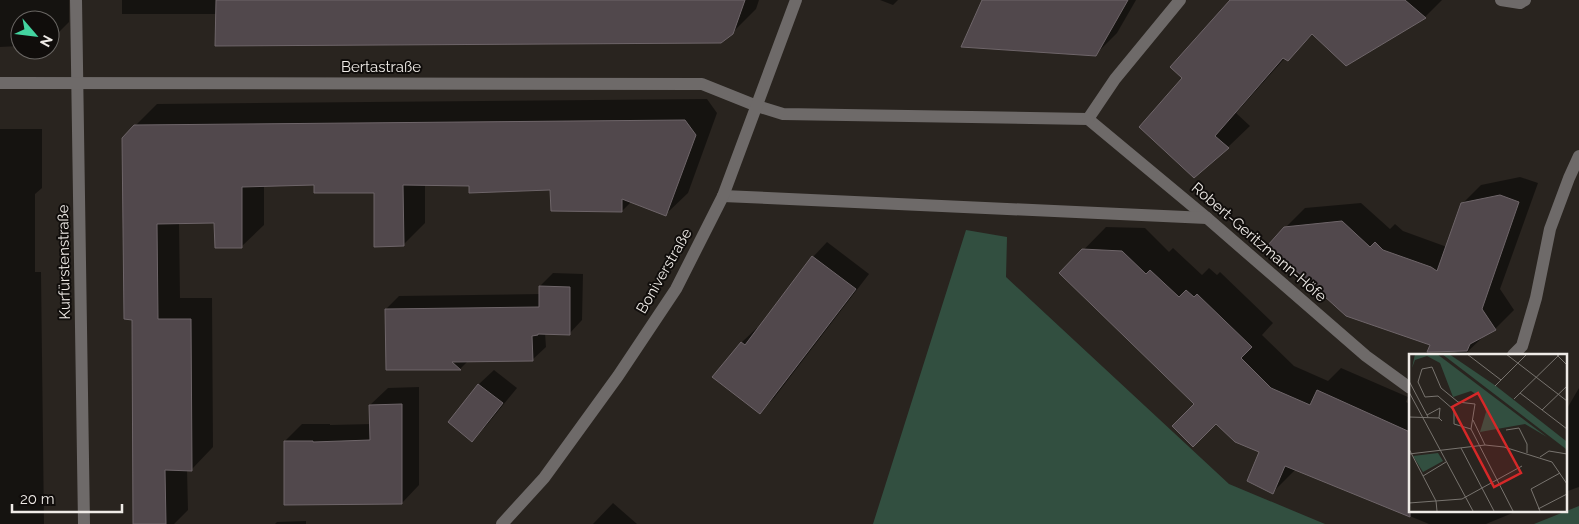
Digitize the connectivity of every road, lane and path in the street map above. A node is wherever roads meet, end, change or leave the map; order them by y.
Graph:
1 (76, 0) edge
2 (796, 0) edge
3 (1180, 0) edge
4 (1501, 0) edge
5 (1525, 0) edge
6 (78, 82) junction
7 (0, 83) edge
8 (757, 106) junction
9 (1088, 119) junction
10 (1579, 156) edge
11 (724, 196) junction
12 (1207, 218) junction
13 (1514, 354) edge
14 (1409, 387) edge
15 (84, 524) edge
16 (502, 524) edge

1 - 6 street, Kurfürstenstraße
2 - 8 street, Boniverstraße
3 - 9 street
4 - 5 street
6 - 7 street, Bertastraße
6 - 8 street, Bertastraße
6 - 15 street, Kurfürstenstraße
8 - 9 street
8 - 11 street, Boniverstraße
9 - 12 street, Robert-Geritzmann-Höfe
10 - 13 street
11 - 12 street
11 - 16 street, Boniverstraße
12 - 14 street, Robert-Geritzmann-Höfe

